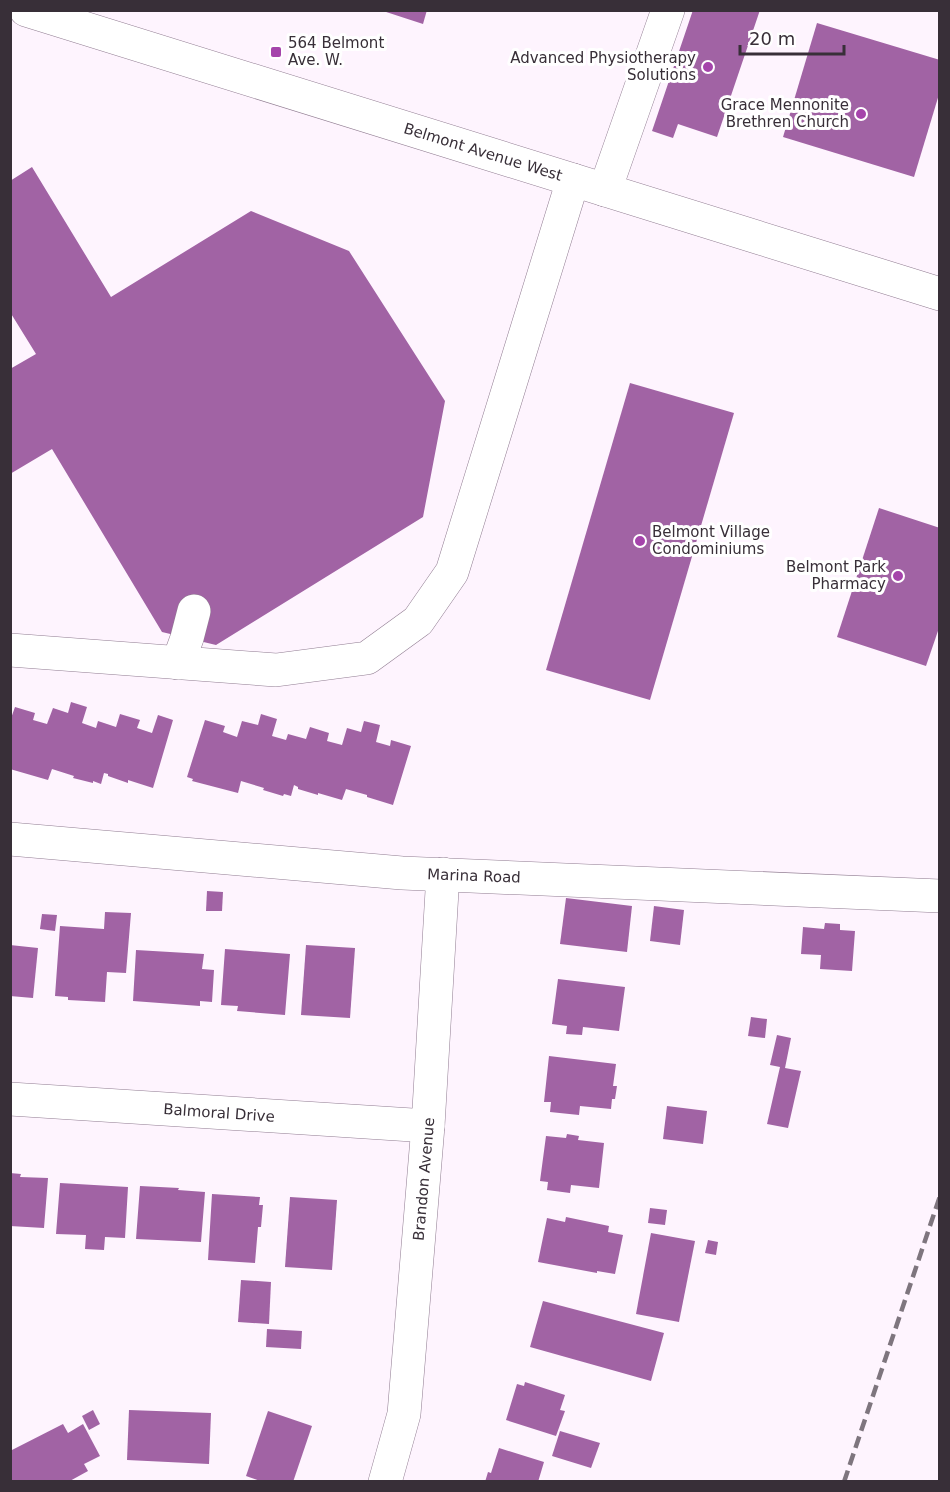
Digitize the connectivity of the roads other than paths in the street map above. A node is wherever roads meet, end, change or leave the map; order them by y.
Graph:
1 (27, 10) edge
2 (668, 10) edge
3 (573, 180) junction
4 (605, 190) junction
5 (939, 294) edge
6 (194, 611) dead end
7 (10, 650) edge
8 (178, 663) junction
9 (10, 839) edge
10 (443, 874) junction
11 (939, 896) edge
12 (10, 1099) edge
13 (428, 1126) junction
14 (385, 1482) edge

1 - 3 street, Belmont Avenue West
2 - 4 street
3 - 4 street, Belmont Avenue West
3 - 8 street
4 - 5 street, Belmont Avenue West
6 - 8 street
7 - 8 street
9 - 10 street, Marina Road
10 - 11 street, Marina Road
10 - 13 street, Brandon Avenue
12 - 13 street, Balmoral Drive
13 - 14 street, Brandon Avenue

